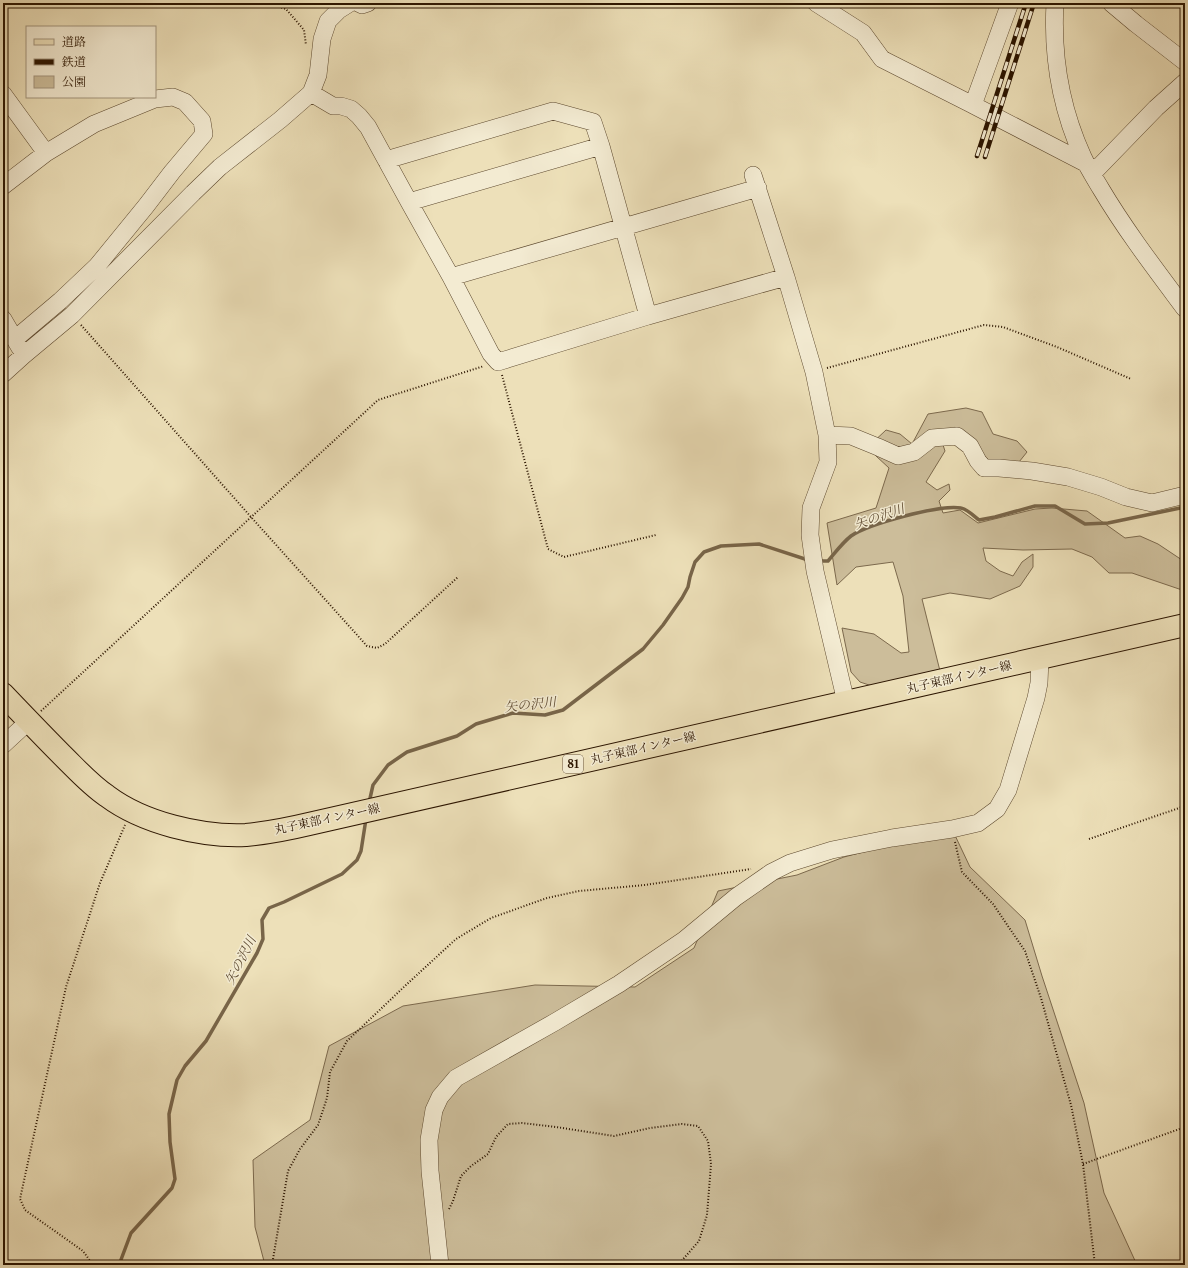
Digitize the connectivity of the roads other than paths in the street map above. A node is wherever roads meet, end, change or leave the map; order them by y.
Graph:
1 (350, 3) edge
2 (358, 3) edge
3 (368, 3) edge
4 (816, 3) edge
5 (1010, 3) edge
6 (1055, 3) edge
7 (1112, 3) edge
8 (1185, 62) edge
9 (1185, 82) edge
10 (311, 93) junction
11 (3, 94) edge
12 (973, 105) junction
13 (601, 146) junction
14 (46, 153) junction
15 (386, 160) junction
16 (1089, 169) junction
17 (3, 186) edge
18 (409, 202) junction
19 (623, 226) junction
20 (451, 276) junction
21 (786, 277) junction
22 (1185, 309) edge
23 (648, 316) junction
24 (3, 319) edge
25 (15, 339) junction
26 (24, 355) junction
27 (3, 374) edge
28 (827, 435) junction
29 (1185, 495) edge
30 (1185, 625) edge
31 (1040, 659) junction
32 (3, 694) edge
33 (846, 702) junction
34 (29, 721) junction
35 (3, 745) edge
36 (440, 1265) edge

1 - 10 street
2 - 3 street
4 - 12 street
5 - 12 street
6 - 16 street
7 - 8 street
9 - 16 street
10 - 15 street
10 - 26 street
11 - 14 street
12 - 16 street
13 - 15 street
13 - 18 street
13 - 19 street
14 - 17 street
14 - 25 street
15 - 18 street
16 - 22 street
18 - 20 street
19 - 20 street
19 - 21 street
19 - 23 street
20 - 23 street
21 - 23 street
21 - 28 street
24 - 25 street
25 - 26 street
26 - 27 street
28 - 29 street
28 - 33 street
30 - 31 main road, 丸子東部インター線 / 81
31 - 33 main road, 丸子東部インター線 / 81
31 - 36 street
32 - 34 main road, 丸子東部インター線 / 81
33 - 34 main road, 丸子東部インター線 / 81
34 - 35 street

